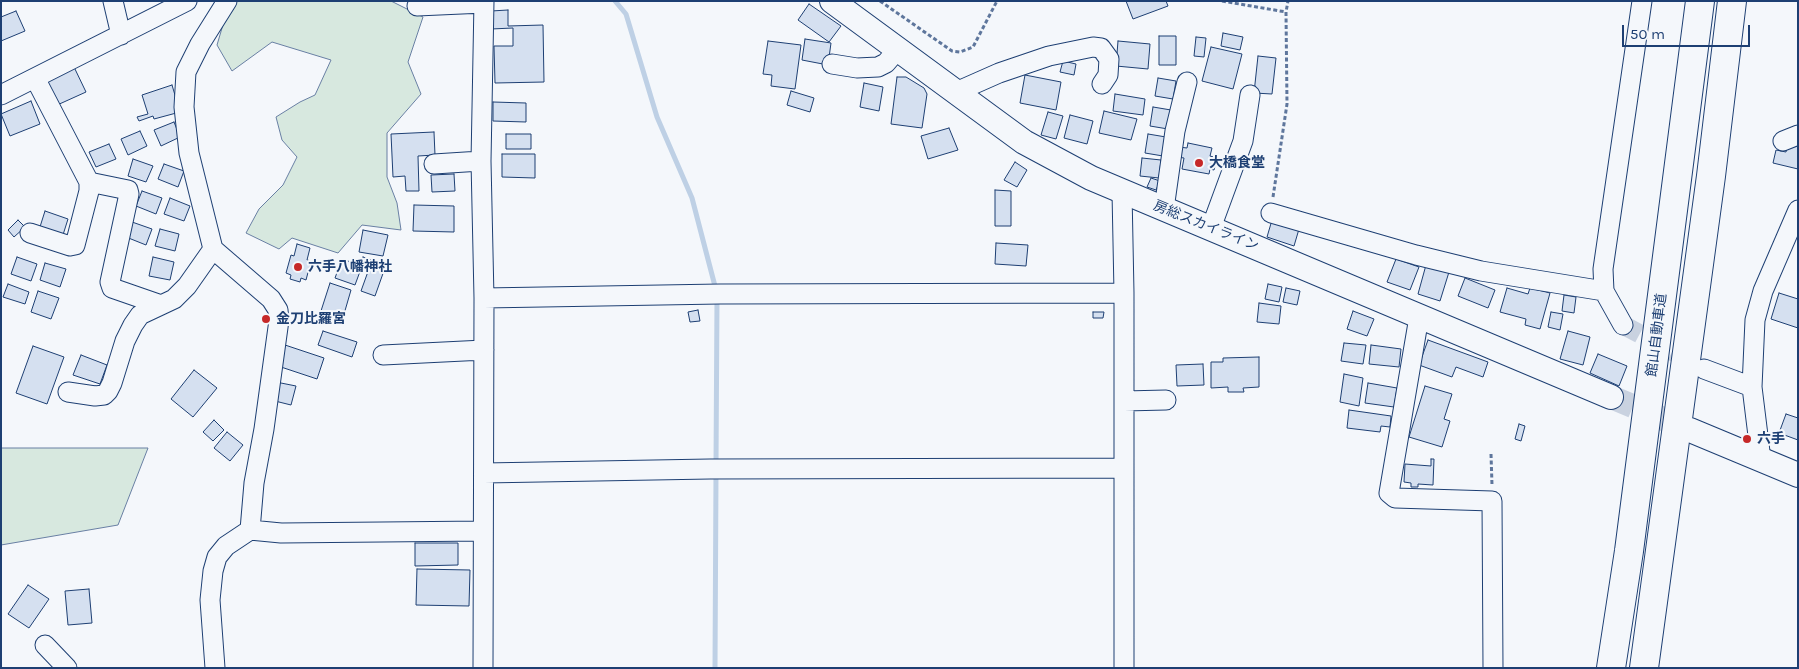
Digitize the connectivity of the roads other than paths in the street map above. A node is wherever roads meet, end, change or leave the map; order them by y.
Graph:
1 (113, 1) edge
2 (187, 1) edge
3 (227, 1) edge
4 (832, 1) edge
5 (1642, 1) edge
6 (1700, 1) edge
7 (1732, 1) edge
8 (484, 2) edge
9 (417, 6) dead end
10 (121, 35) junction
11 (898, 49) junction
12 (832, 64) dead end
13 (35, 78) junction
14 (1187, 82) dead end
15 (1102, 84) dead end
16 (956, 92) junction
17 (1, 95) edge
18 (1250, 95) dead end
19 (481, 161) junction
20 (434, 164) dead end
21 (89, 182) junction
22 (1122, 192) junction
23 (1164, 209) junction
24 (1798, 210) edge
25 (1270, 213) road end
26 (1211, 228) junction
27 (30, 233) dead end
28 (213, 249) junction
29 (1604, 291) junction
30 (1124, 293) junction
31 (484, 298) junction
32 (161, 305) junction
33 (1420, 316) junction
34 (1623, 325) tunnel mouth
35 (484, 350) junction
36 (383, 355) dead end
37 (1704, 369) tunnel mouth
38 (1752, 387) junction
39 (68, 392) dead end
40 (1611, 397) tunnel mouth
41 (1166, 400) dead end
42 (1124, 401) junction
43 (1690, 430) tunnel mouth
44 (1761, 460) junction
45 (1124, 468) junction
46 (484, 473) junction
47 (1798, 475) edge
48 (250, 530) junction
49 (483, 530) junction
50 (44, 645) dead end
51 (67, 668) edge
52 (215, 668) edge
53 (483, 668) edge
54 (1124, 668) edge
55 (1493, 668) edge
56 (1611, 668) edge
57 (1644, 668) edge

1 - 10 street
2 - 10 street
3 - 28 street
4 - 11 main road, 房総スカイライン
5 - 29 street
6 - 56 highway, 館山自動車道
7 - 57 highway
8 - 9 street
8 - 19 street
10 - 13 street
11 - 12 street
11 - 16 main road, 房総スカイライン
13 - 17 street
13 - 21 street
14 - 23 street
15 - 16 street
16 - 22 main road, 房総スカイライン
18 - 26 street
19 - 20 street
19 - 31 street
21 - 27 street
21 - 32 street
22 - 23 main road, 房総スカイライン
22 - 30 street
23 - 26 main road, 房総スカイライン
24 - 38 street
25 - 29 street
26 - 33 main road, 房総スカイライン
28 - 32 street
28 - 48 street
29 - 34 street
30 - 31 street
30 - 42 street
31 - 35 street
32 - 39 street
33 - 40 main road, 房総スカイライン
33 - 55 street
35 - 36 street
35 - 46 street
37 - 38 street
38 - 44 street
41 - 42 street
42 - 45 street
43 - 44 main road
44 - 47 main road
45 - 46 street
45 - 54 street
46 - 49 street
48 - 49 street
48 - 52 street
49 - 53 street
50 - 51 street

